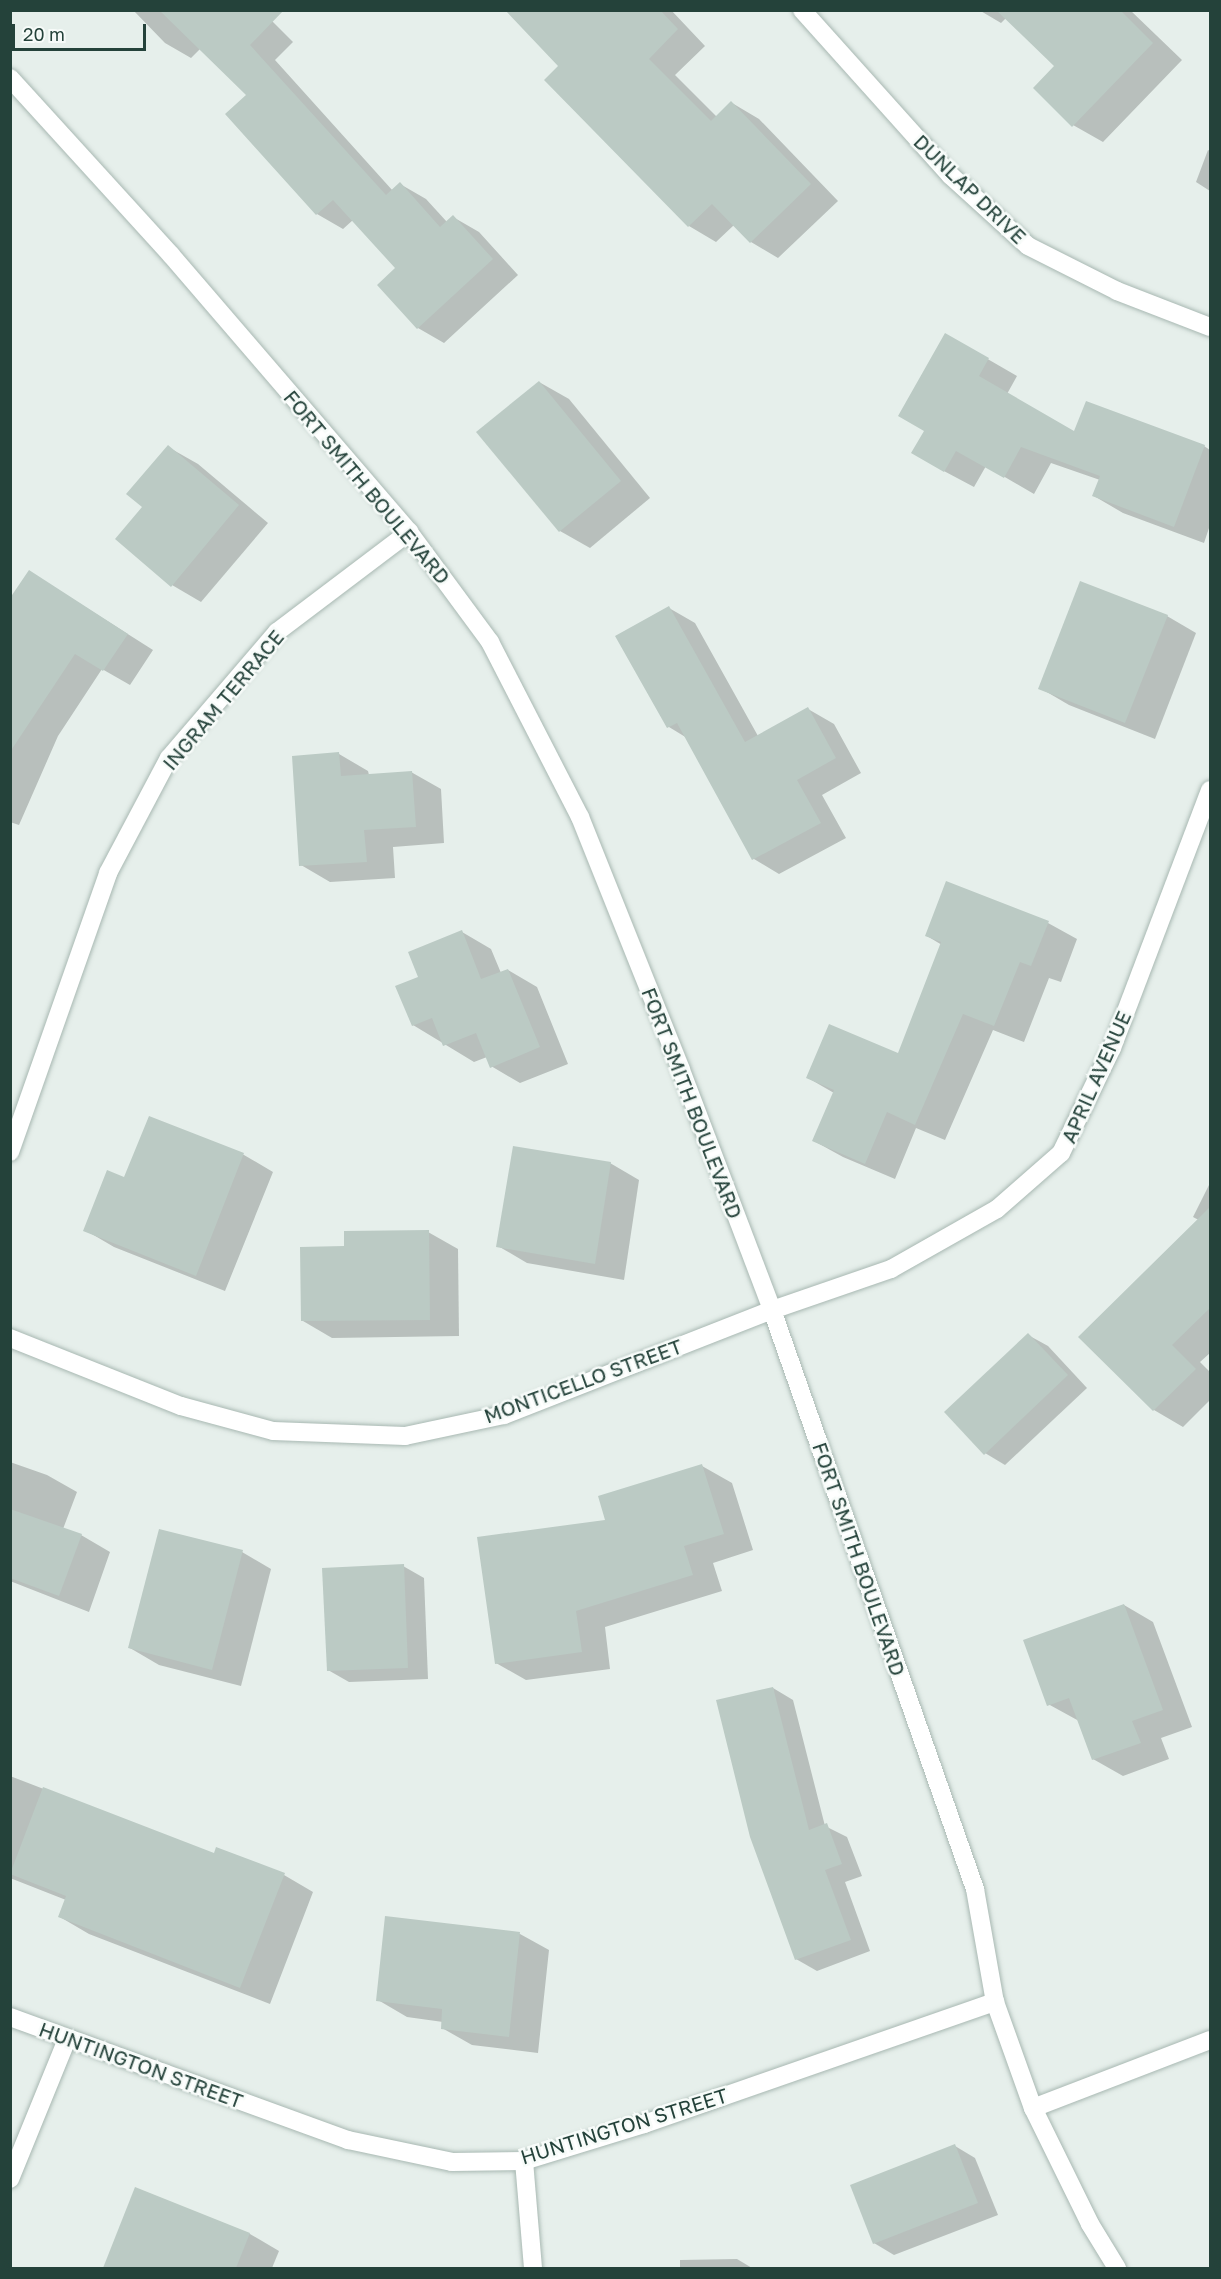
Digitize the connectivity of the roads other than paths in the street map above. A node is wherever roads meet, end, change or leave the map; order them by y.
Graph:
1 (802, 10) edge
2 (10, 78) edge
3 (1210, 327) edge
4 (409, 532) junction
5 (1210, 790) edge
6 (10, 1152) edge
7 (772, 1310) junction
8 (10, 1338) edge
9 (995, 2002) junction
10 (10, 2017) edge
11 (67, 2039) junction
12 (1210, 2040) edge
13 (1034, 2108) junction
14 (524, 2161) junction
15 (10, 2179) edge
16 (533, 2268) edge
17 (1117, 2268) edge

1 - 3 street, DUNLAP DRIVE
2 - 4 street, FORT SMITH BOULEVARD
4 - 6 street, INGRAM TERRACE
4 - 7 street, FORT SMITH BOULEVARD
5 - 7 street, APRIL AVENUE
7 - 8 street, MONTICELLO STREET
7 - 9 street, FORT SMITH BOULEVARD
9 - 13 street, FORT SMITH BOULEVARD
9 - 14 street, HUNTINGTON STREET
10 - 11 street, HUNTINGTON STREET
11 - 14 street, HUNTINGTON STREET
11 - 15 street
12 - 13 street
13 - 17 street, FORT SMITH BOULEVARD
14 - 16 street

